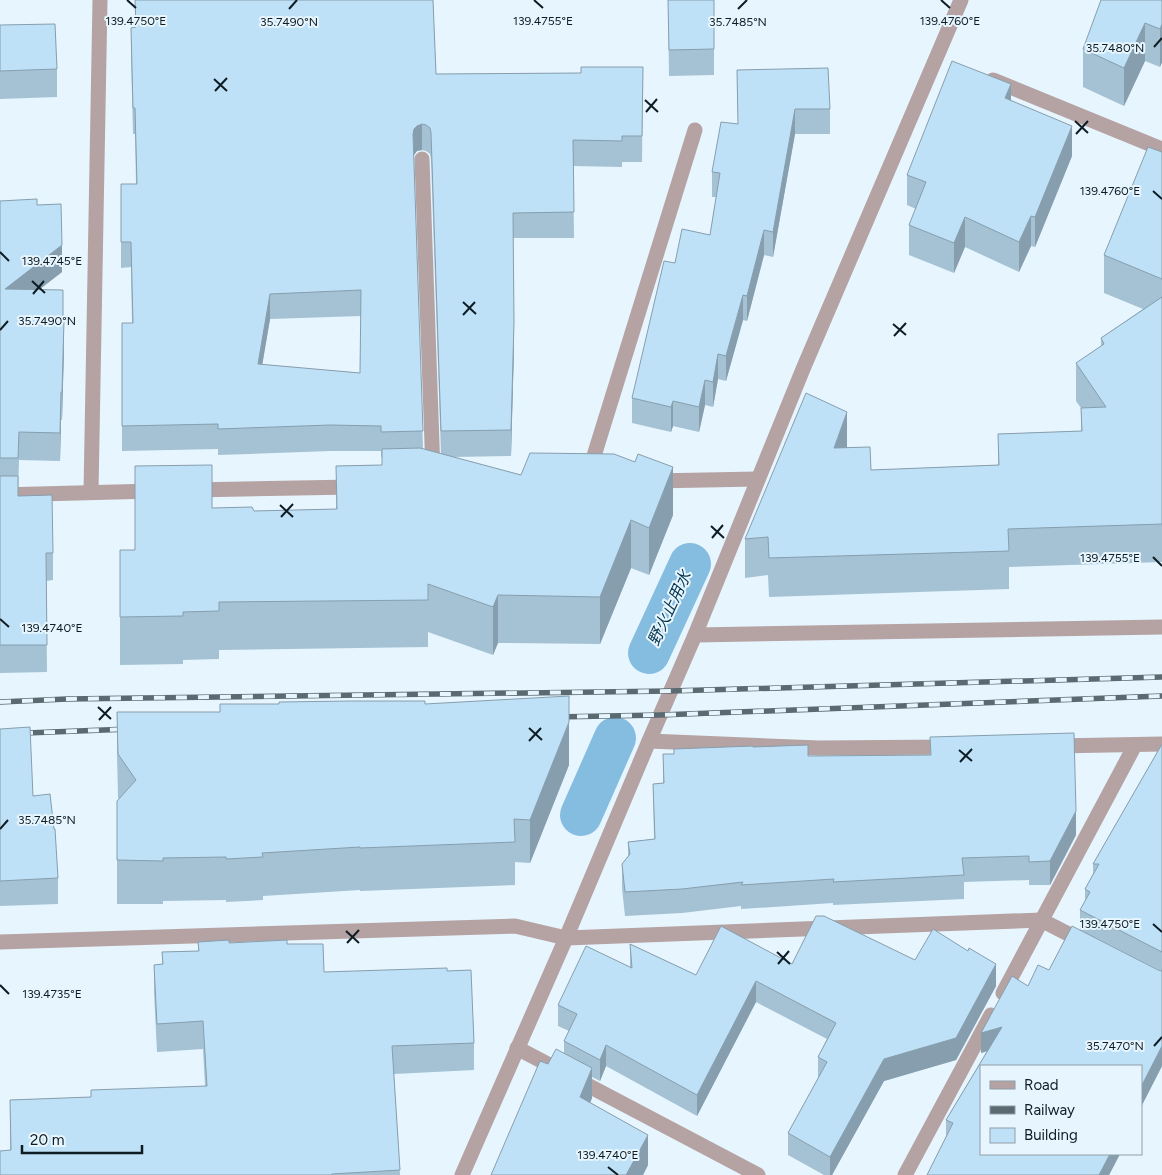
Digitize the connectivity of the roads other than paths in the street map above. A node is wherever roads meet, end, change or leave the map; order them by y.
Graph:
1 (100, 0) edge
2 (961, 0) edge
3 (982, 75) edge
4 (695, 130) dead end
5 (1162, 149) edge
6 (422, 158) dead end
7 (758, 478) junction
8 (633, 482) edge
9 (595, 483) edge
10 (434, 486) edge
11 (365, 487) edge
12 (90, 492) junction
13 (0, 495) edge
14 (1162, 627) edge
15 (695, 635) junction
16 (649, 741) junction
17 (1162, 744) edge
18 (1134, 745) junction
19 (1036, 746) edge
20 (967, 747) edge
21 (1041, 920) junction
22 (566, 938) junction
23 (0, 942) edge
24 (1102, 951) edge
25 (517, 1048) junction
26 (462, 1175) edge
27 (758, 1175) edge
28 (906, 1175) edge

1 - 12 street
2 - 7 street
3 - 5 street
4 - 9 street
6 - 10 street
7 - 8 street
7 - 15 street
11 - 12 street
12 - 13 street
14 - 15 street
15 - 16 street
16 - 20 street
16 - 22 street
17 - 18 street
18 - 19 street
18 - 21 street
21 - 22 street
21 - 24 street
21 - 28 street
22 - 23 street
22 - 25 street
25 - 26 street
25 - 27 street

